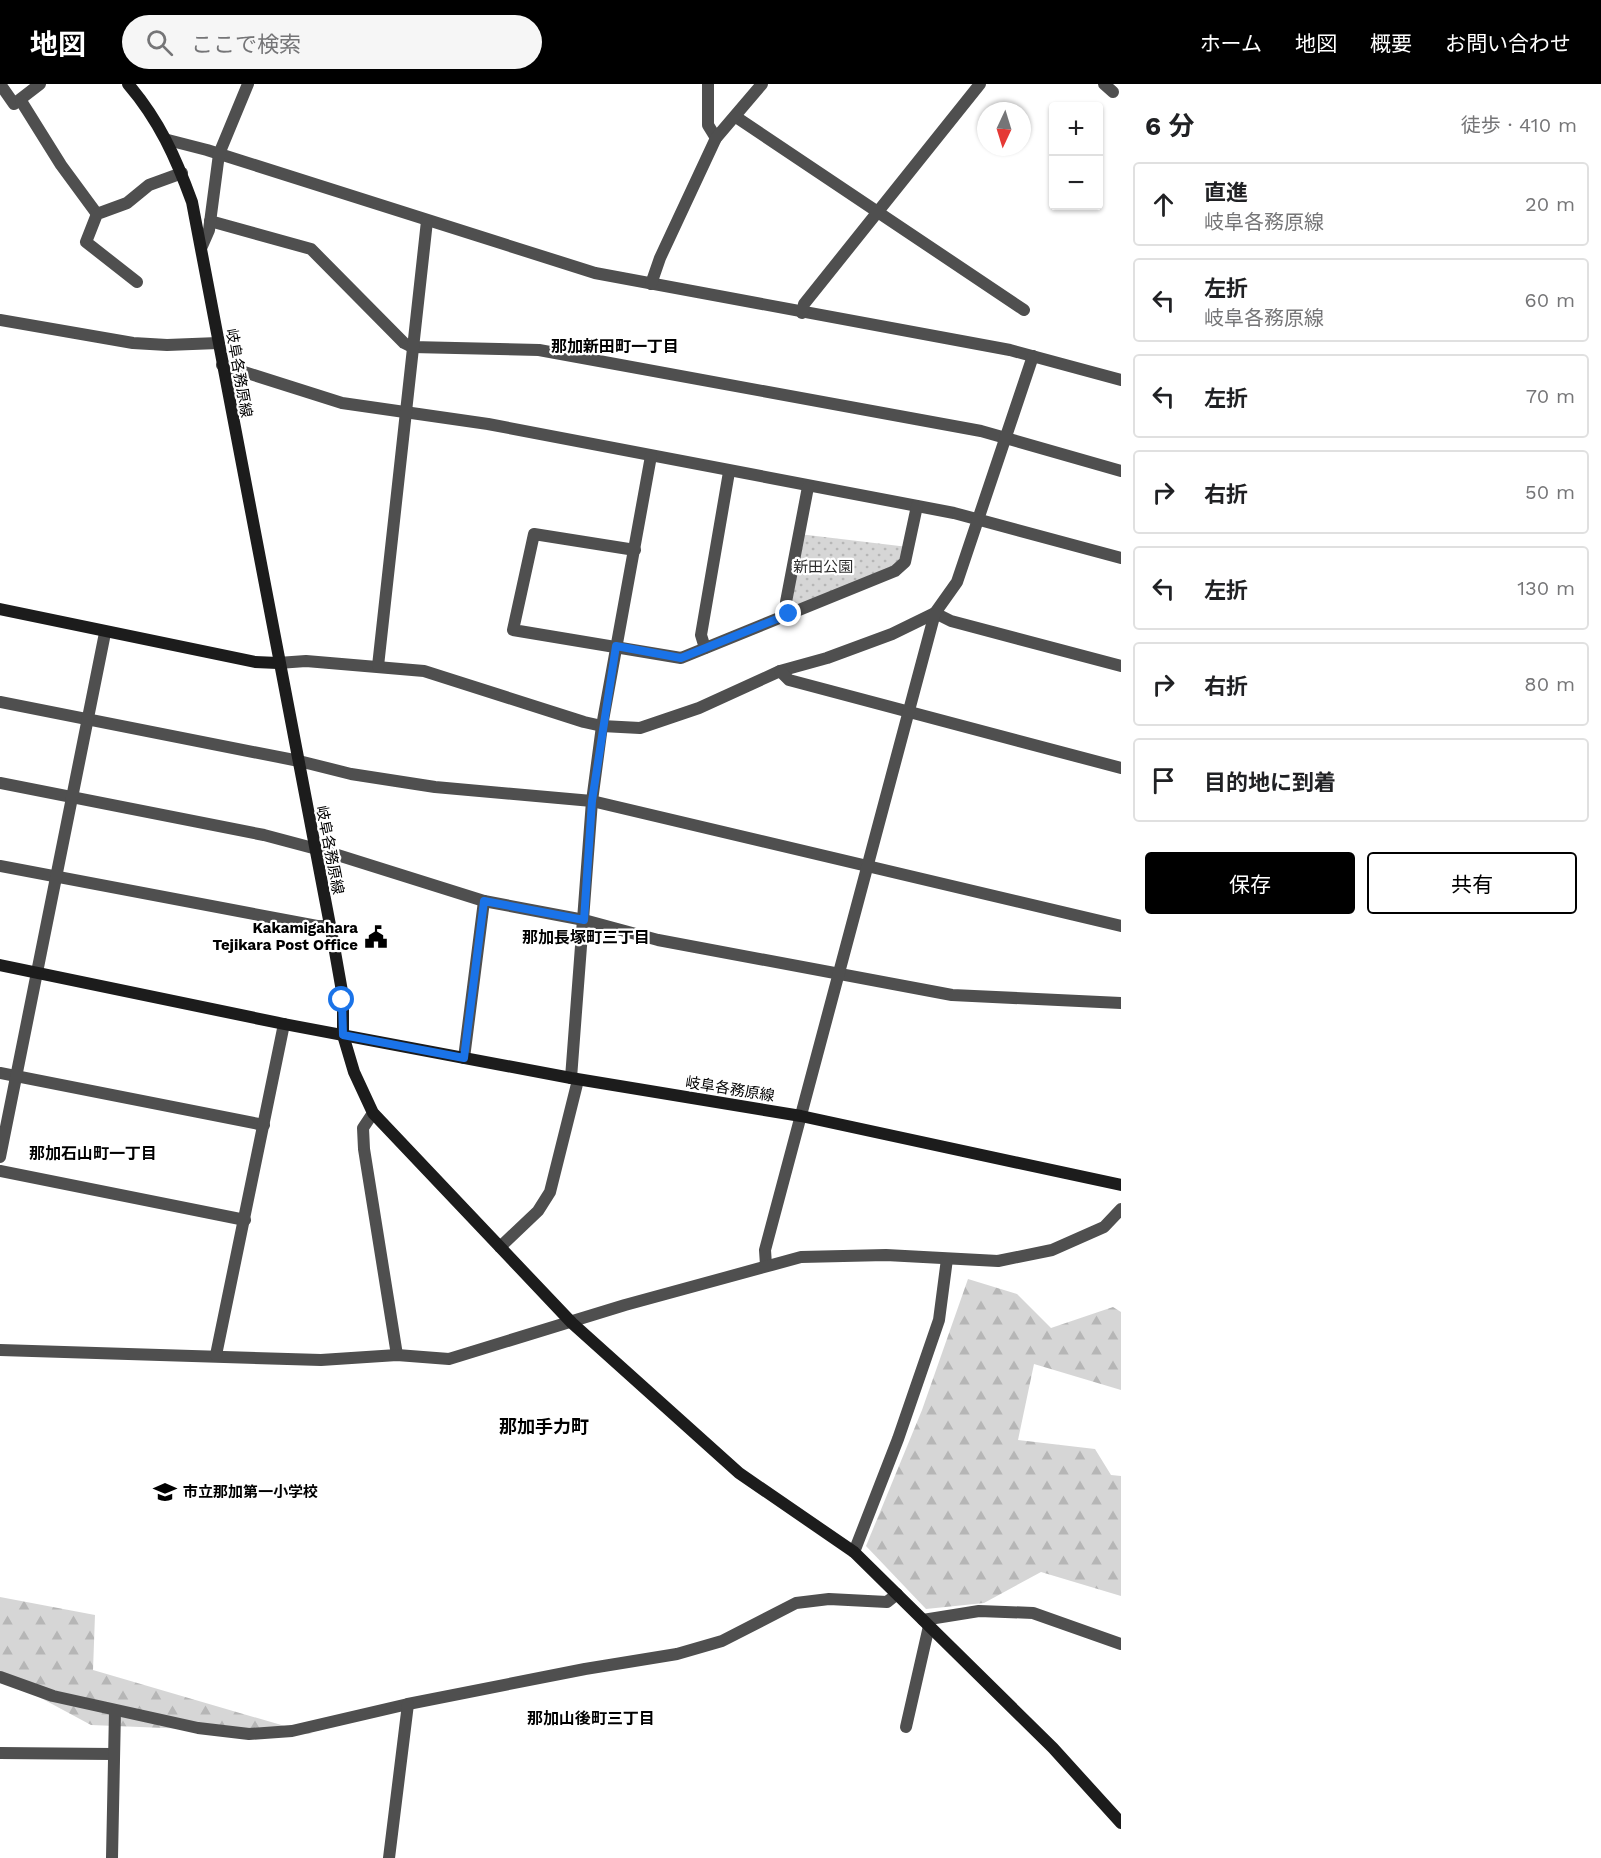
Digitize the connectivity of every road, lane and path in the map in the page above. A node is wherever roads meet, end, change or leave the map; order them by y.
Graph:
1 (0, 84) edge
2 (40, 84) edge
3 (128, 84) edge
4 (248, 84) edge
5 (708, 84) edge
6 (762, 84) edge
7 (980, 84) edge
8 (21, 101) junction
9 (736, 117) junction
10 (716, 138) junction
11 (168, 140) junction
12 (219, 154) junction
13 (182, 173) junction
14 (876, 211) junction
15 (97, 214) junction
16 (210, 221) junction
17 (427, 221) junction
18 (202, 246) junction
19 (137, 282) dead end
20 (651, 284) junction
21 (1024, 310) dead end
22 (802, 312) junction
23 (0, 320) edge
24 (218, 343) junction
25 (412, 347) junction
26 (1033, 356) junction
27 (222, 365) junction
28 (1121, 380) edge
29 (405, 413) junction
30 (1004, 439) junction
31 (651, 456) junction
32 (1121, 471) edge
33 (729, 472) junction
34 (808, 487) junction
35 (917, 506) junction
36 (977, 518) junction
37 (634, 550) junction
38 (1121, 558) edge
39 (0, 609) edge
40 (935, 613) junction
41 (789, 614) junction
42 (105, 633) junction
43 (616, 646) junction
44 (705, 648) junction
45 (278, 663) junction
46 (378, 666) junction
47 (1121, 666) edge
48 (780, 671) junction
49 (0, 702) edge
50 (908, 711) junction
51 (86, 719) junction
52 (602, 726) junction
53 (299, 761) junction
54 (1121, 768) edge
55 (0, 783) edge
56 (70, 797) junction
57 (592, 801) junction
58 (314, 848) junction
59 (0, 866) edge
60 (867, 868) junction
61 (55, 876) junction
62 (484, 901) junction
63 (584, 920) junction
64 (330, 926) junction
65 (1121, 927) edge
66 (0, 965) edge
67 (37, 972) junction
68 (839, 973) junction
69 (1121, 1003) edge
70 (284, 1024) junction
71 (343, 1035) junction
72 (464, 1058) junction
73 (0, 1073) edge
74 (16, 1077) junction
75 (575, 1079) junction
76 (373, 1113) junction
77 (801, 1116) junction
78 (264, 1125) junction
79 (0, 1157) edge
80 (0, 1171) edge
81 (1121, 1185) edge
82 (1121, 1209) edge
83 (245, 1220) junction
84 (500, 1247) junction
85 (947, 1259) junction
86 (766, 1265) junction
87 (572, 1323) junction
88 (0, 1350) edge
89 (216, 1355) junction
90 (397, 1355) junction
91 (854, 1552) junction
92 (897, 1594) junction
93 (926, 1623) junction
94 (1121, 1644) edge
95 (0, 1677) edge
96 (408, 1704) junction
97 (115, 1711) junction
98 (906, 1727) dead end
99 (0, 1753) edge
100 (113, 1754) junction
101 (1121, 1823) edge
102 (112, 1858) edge
103 (389, 1858) edge

1 - 8 street
2 - 8 street
3 - 11 main road, 岐阜各務原線
4 - 12 street
5 - 10 street
6 - 9 street
7 - 14 street
8 - 15 street
9 - 10 street
9 - 14 street
10 - 20 street
11 - 12 street
11 - 13 main road, 岐阜各務原線
12 - 16 street
12 - 17 street
13 - 15 street
13 - 18 main road, 岐阜各務原線
14 - 21 street
14 - 22 street
15 - 19 street
16 - 18 street
16 - 25 street
17 - 20 street
17 - 25 street
18 - 24 main road, 岐阜各務原線
20 - 22 street
22 - 26 street
23 - 24 street
24 - 27 main road, 岐阜各務原線
25 - 29 street
25 - 30 street
26 - 28 street
26 - 30 street
27 - 29 street
27 - 45 main road, 岐阜各務原線
29 - 31 street
29 - 46 street
30 - 32 street
30 - 36 street
31 - 33 street
31 - 37 street
33 - 34 street
33 - 44 street
34 - 35 street
34 - 41 street
35 - 36 street
35 - 41 street
36 - 38 street
36 - 40 street
37 - 43 street
37 - 43 street
39 - 42 main road
40 - 47 street
40 - 48 street
40 - 50 street
41 - 44 street
42 - 45 main road
42 - 51 street
43 - 44 street
43 - 52 street
45 - 46 street
45 - 53 main road, 岐阜各務原線
46 - 52 street
48 - 50 street
48 - 52 street
49 - 51 street
50 - 54 street
50 - 60 street
51 - 53 street
51 - 56 street
52 - 57 street
53 - 57 street
53 - 58 main road, 岐阜各務原線
55 - 56 street
56 - 58 street
56 - 61 street
57 - 60 street
57 - 63 street
58 - 62 street
58 - 64 main road, 岐阜各務原線
59 - 61 street
60 - 65 street
60 - 68 street
61 - 64 street
61 - 67 street
62 - 63 street
62 - 72 street
63 - 68 street
63 - 75 street
64 - 71 main road, 岐阜各務原線
66 - 67 main road
67 - 70 main road
67 - 74 street
68 - 69 street
68 - 77 street
70 - 71 main road
70 - 78 street
71 - 72 main road, 岐阜各務原線
71 - 76 main road
72 - 75 main road, 岐阜各務原線
73 - 74 street
74 - 78 street
74 - 79 street
75 - 77 main road, 岐阜各務原線
75 - 84 street
76 - 84 main road
76 - 90 street
77 - 81 main road, 岐阜各務原線
77 - 86 street
78 - 83 street
80 - 83 street
82 - 85 street
83 - 89 street
84 - 87 main road
85 - 86 street
85 - 91 street
86 - 87 street
87 - 90 street
87 - 91 main road
88 - 89 street
89 - 90 street
91 - 92 main road
92 - 93 main road
92 - 96 street
93 - 94 street
93 - 98 street
93 - 101 main road
95 - 97 street
96 - 97 street
96 - 103 street
97 - 100 street
99 - 100 street
100 - 102 street

